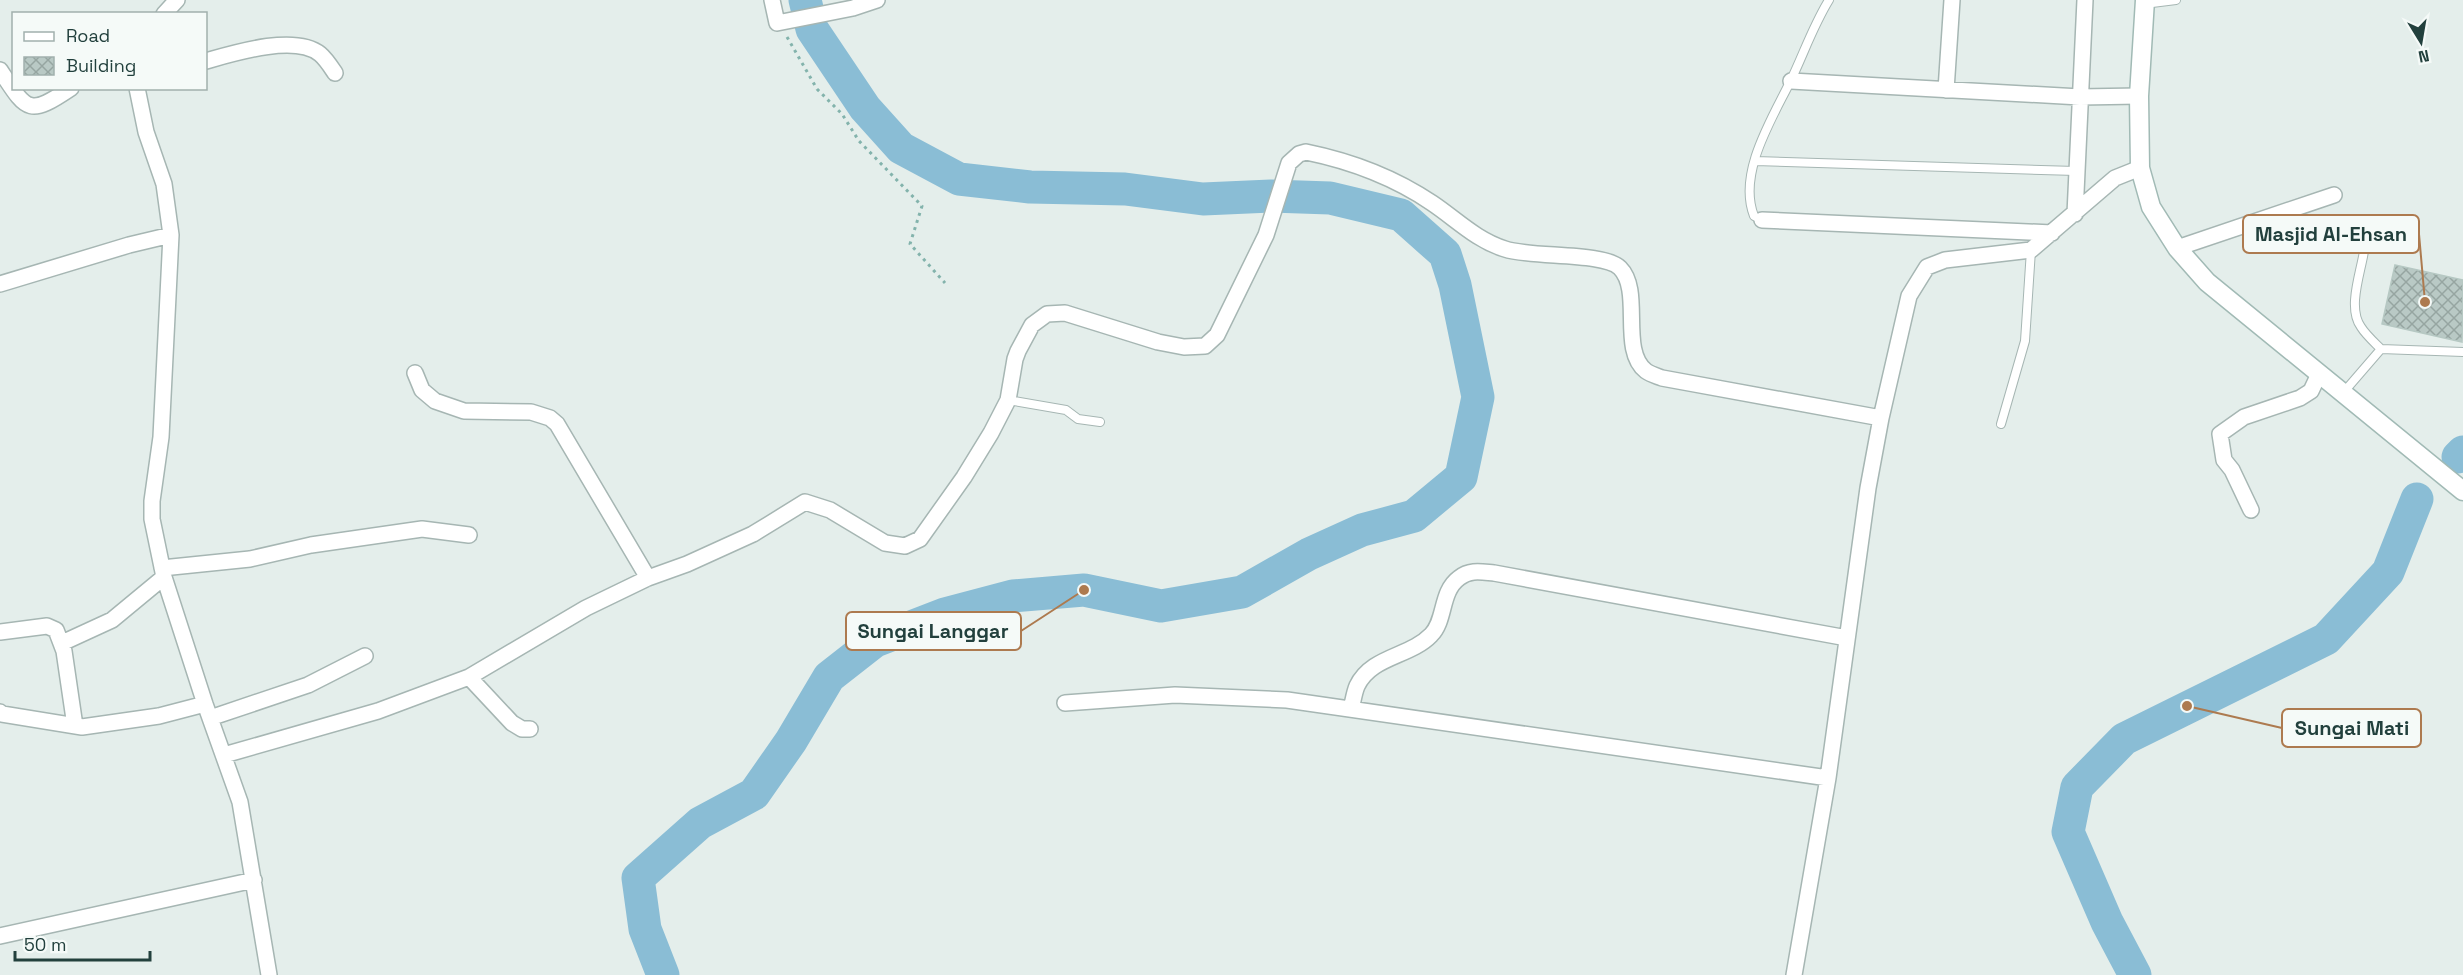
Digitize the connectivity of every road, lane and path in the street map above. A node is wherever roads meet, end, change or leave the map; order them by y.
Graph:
1 (177, 0) edge
2 (772, 0) edge
3 (877, 0) edge
4 (1829, 0) edge
5 (1952, 0) edge
6 (2085, 0) edge
7 (2176, 0) edge
8 (2144, 2) edge
9 (166, 12) edge
10 (783, 22) junction
11 (207, 61) edge
12 (0, 70) edge
13 (335, 73) dead end
14 (1791, 81) junction
15 (12, 87) edge
16 (14, 90) edge
17 (68, 90) edge
18 (137, 90) edge
19 (1946, 90) junction
20 (2139, 96) junction
21 (2080, 98) junction
22 (1755, 161) junction
23 (2139, 168) junction
24 (2076, 171) junction
25 (2334, 195) dead end
26 (2075, 214) junction
27 (1762, 220) joint
28 (2052, 233) junction
29 (171, 235) junction
30 (2177, 248) junction
31 (2031, 250) junction
32 (2364, 251) dead end
33 (945, 283) dead end
34 (0, 284) edge
35 (2381, 349) junction
36 (2463, 352) edge
37 (415, 373) dead end
38 (2319, 374) junction
39 (2343, 393) junction
40 (1008, 400) junction
41 (1881, 418) junction
42 (1100, 422) dead end
43 (2001, 424) dead end
44 (2463, 491) edge
45 (2251, 510) dead end
46 (469, 535) dead end
47 (163, 573) junction
48 (648, 578) junction
49 (0, 632) edge
50 (1847, 638) junction
51 (62, 643) junction
52 (364, 656) dead end
53 (469, 677) junction
54 (1065, 703) dead end
55 (1351, 709) junction
56 (207, 711) junction
57 (0, 712) edge
58 (75, 726) junction
59 (530, 729) dead end
60 (224, 755) junction
61 (1828, 778) junction
62 (254, 880) junction
63 (0, 936) edge
64 (270, 975) edge
65 (1794, 975) edge

1 - 9 street
2 - 10 street
3 - 10 street
4 - 14 lane
5 - 19 street
6 - 21 street
7 - 8 lane
8 - 20 main road
10 - 33 path
11 - 13 street
12 - 15 street
14 - 19 street
14 - 22 lane
16 - 17 street
18 - 29 street
19 - 21 street
20 - 21 street
20 - 23 main road
21 - 24 street
22 - 24 lane
22 - 27 lane
23 - 26 street
23 - 30 main road
24 - 26 street
25 - 30 street
26 - 28 street
27 - 28 street
28 - 31 street
29 - 34 street
29 - 47 street
30 - 38 main road
31 - 41 street
31 - 43 lane
32 - 35 lane
35 - 36 lane
35 - 39 lane
37 - 48 street
38 - 39 main road
38 - 45 street
39 - 44 main road
40 - 41 street
40 - 42 lane
40 - 48 street
41 - 50 street
46 - 47 street
47 - 51 street
47 - 56 street
48 - 53 street
49 - 51 street
50 - 55 street
50 - 61 street
51 - 58 street
52 - 56 street
53 - 59 street
53 - 60 street
54 - 55 street
55 - 61 street
56 - 58 street
56 - 60 street
57 - 58 street
60 - 62 street
61 - 65 street
62 - 63 street
62 - 64 street

